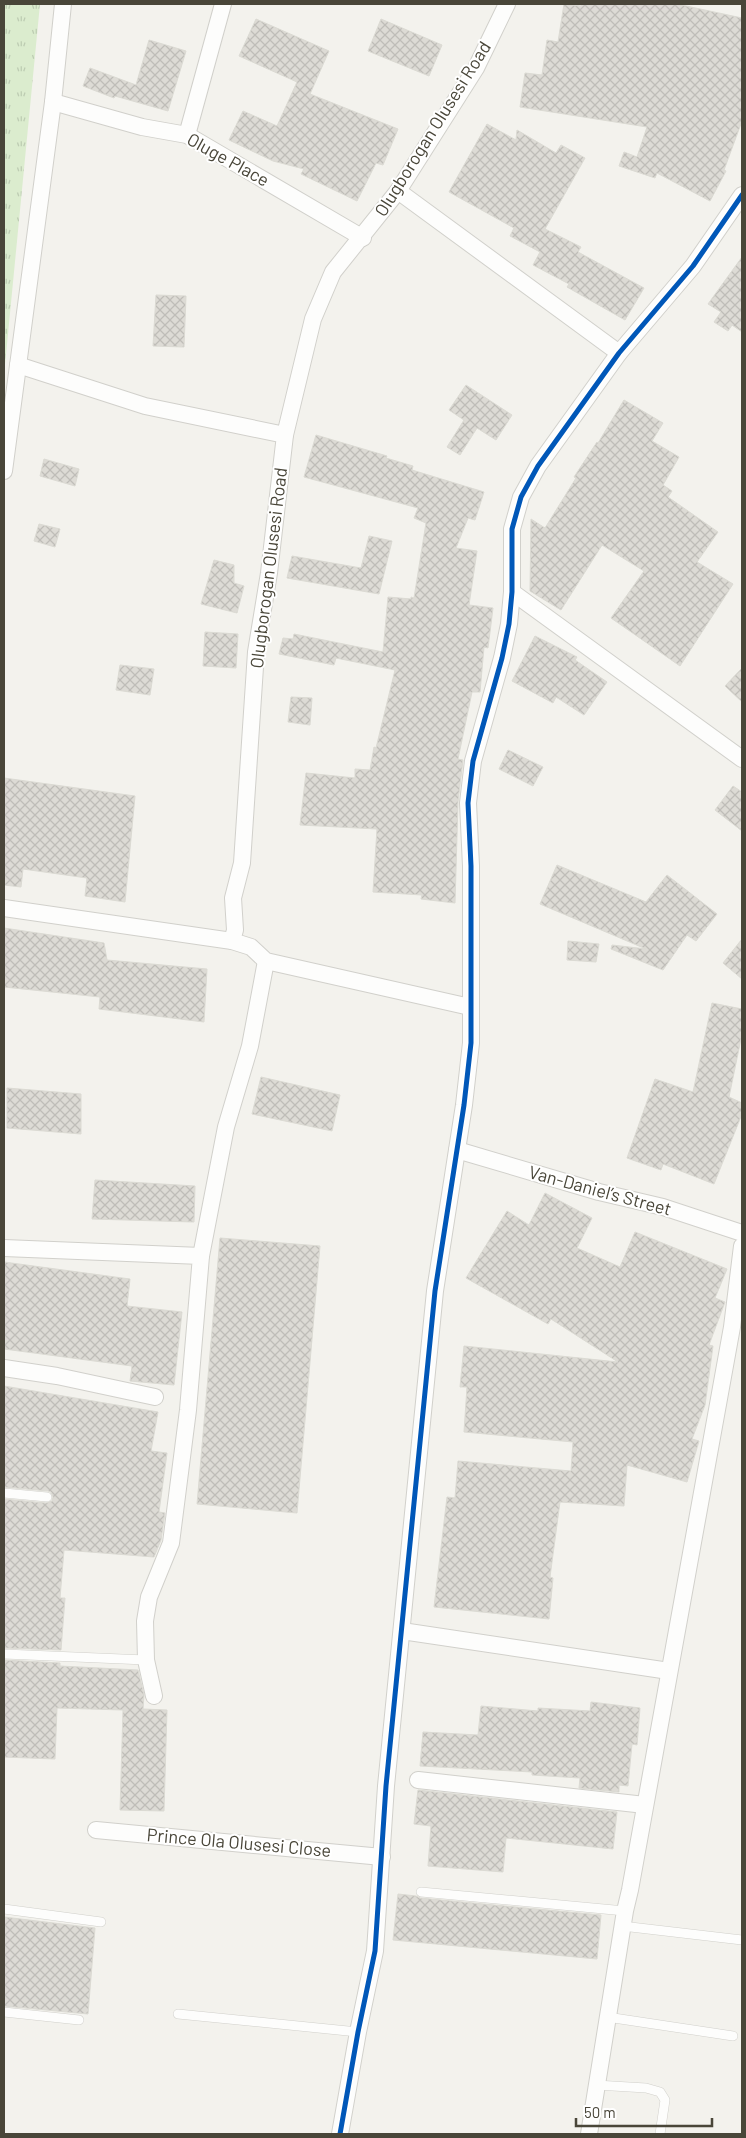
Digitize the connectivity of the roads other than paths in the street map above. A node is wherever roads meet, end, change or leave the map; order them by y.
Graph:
1 (64, 4) edge
2 (222, 4) edge
3 (507, 4) edge
4 (53, 102) junction
5 (187, 135) junction
6 (398, 192) junction
7 (742, 195) edge
8 (363, 238) junction
9 (619, 353) junction
10 (18, 365) junction
11 (286, 435) junction
12 (4, 471) edge
13 (512, 592) junction
14 (742, 759) edge
15 (4, 908) edge
16 (232, 941) junction
17 (266, 961) junction
18 (470, 1007) junction
19 (457, 1150) junction
20 (742, 1233) edge
21 (742, 1246) edge
22 (4, 1248) edge
23 (202, 1256) junction
24 (4, 1368) edge
25 (155, 1397) dead end
26 (4, 1492) edge
27 (47, 1497) dead end
28 (402, 1631) junction
29 (4, 1654) edge
30 (146, 1660) junction
31 (669, 1671) junction
32 (154, 1696) dead end
33 (418, 1780) dead end
34 (645, 1805) junction
35 (96, 1830) dead end
36 (382, 1857) junction
37 (421, 1892) dead end
38 (4, 1909) edge
39 (623, 1918) junction
40 (101, 1922) dead end
41 (742, 1940) edge
42 (4, 2012) edge
43 (178, 2014) dead end
44 (607, 2017) junction
45 (79, 2020) dead end
46 (358, 2032) junction
47 (733, 2036) dead end
48 (596, 2085) junction
49 (340, 2134) edge
50 (589, 2134) edge
51 (660, 2134) edge

1 - 4 street
2 - 5 street
3 - 6 street, Olugborogan Olusesi Road
4 - 5 street, Oluge Place
4 - 10 street
5 - 8 street, Oluge Place
6 - 8 street, Olugborogan Olusesi Road
6 - 9 street
7 - 9 street
8 - 11 street, Olugborogan Olusesi Road
9 - 13 street
10 - 11 street
10 - 12 street
11 - 16 street, Olugborogan Olusesi Road
13 - 14 street
13 - 18 street
15 - 16 street
16 - 17 street
17 - 18 street
17 - 23 street
18 - 19 street
19 - 20 street, Van-Daniel’s Street
19 - 28 street
21 - 31 street
22 - 23 street
23 - 30 street
24 - 25 street
26 - 27 lane
28 - 31 street
28 - 36 street
29 - 30 lane
30 - 32 street
31 - 34 street
33 - 34 street
34 - 39 street
35 - 36 street, Prince Ola Olusesi Close
36 - 46 street
37 - 39 lane
38 - 40 lane
39 - 41 lane
39 - 44 street
42 - 45 lane
43 - 46 lane
44 - 47 lane
44 - 48 street
46 - 49 street
48 - 50 street
48 - 51 lane

